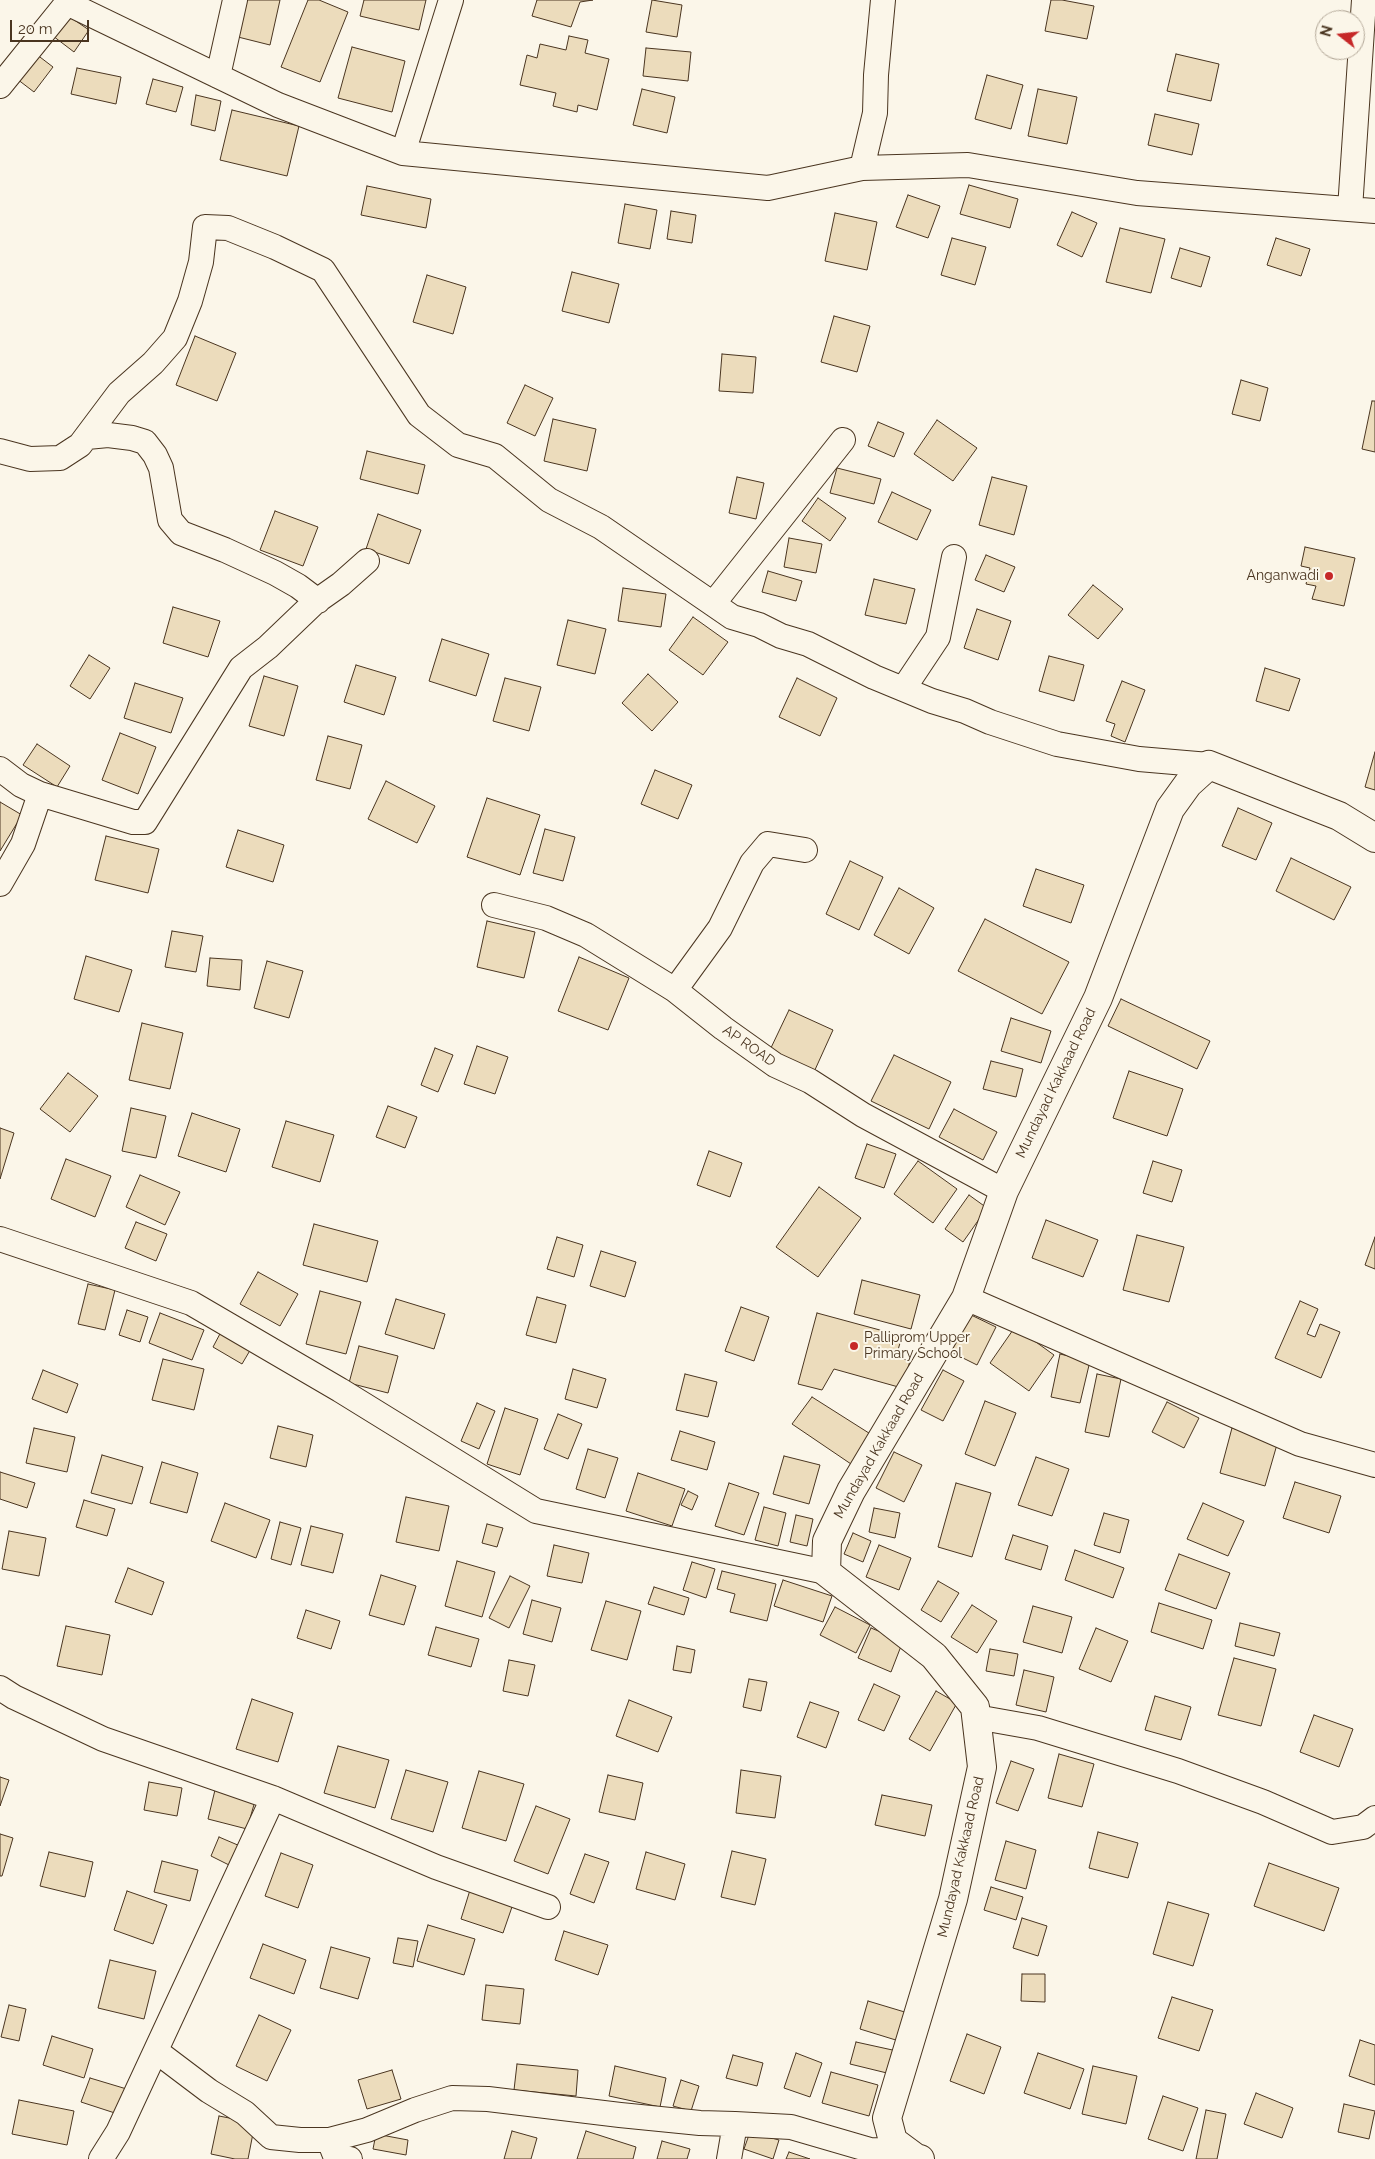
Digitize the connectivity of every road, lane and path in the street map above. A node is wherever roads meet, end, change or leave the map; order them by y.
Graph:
1 (235, 0) edge
2 (451, 0) edge
3 (883, 0) edge
4 (1364, 0) edge
5 (65, 2) edge
6 (218, 76) junction
7 (0, 86) edge
8 (403, 153) junction
9 (862, 168) junction
10 (1350, 210) junction
11 (1375, 211) edge
12 (87, 436) junction
13 (843, 440) dead end
14 (0, 451) edge
15 (954, 557) dead end
16 (367, 561) dead end
17 (318, 601) junction
18 (713, 604) junction
19 (904, 688) junction
20 (1208, 765) junction
21 (0, 769) edge
22 (40, 794) junction
23 (1375, 838) edge
24 (805, 850) dead end
25 (0, 884) edge
26 (494, 905) dead end
27 (675, 990) junction
28 (1004, 1191) junction
29 (0, 1240) edge
30 (966, 1298) junction
31 (1375, 1465) edge
32 (826, 1572) junction
33 (0, 1688) edge
34 (976, 1717) junction
35 (273, 1798) junction
36 (1375, 1818) edge
37 (548, 1907) dead end
38 (156, 2050) junction
39 (736, 2124) junction
40 (329, 2140) junction
41 (914, 2155) edge
42 (101, 2159) edge
43 (350, 2159) edge
44 (729, 2159) edge

1 - 6 street
2 - 8 street
3 - 9 street
4 - 10 street
5 - 6 street
5 - 7 street
6 - 8 street
8 - 9 street
9 - 10 street
10 - 11 street
12 - 14 street
12 - 17 street
12 - 18 street
13 - 18 street
15 - 19 street
16 - 17 street
17 - 22 street
18 - 19 street
19 - 20 street
20 - 23 main road
20 - 28 main road, Mundayad Kakkaad Road
21 - 22 street
22 - 25 street
24 - 27 street
26 - 27 street, AP ROAD
27 - 28 street, AP ROAD
28 - 30 main road, Mundayad Kakkaad Road
29 - 32 street
30 - 31 street
30 - 32 main road, Mundayad Kakkaad Road
32 - 34 main road, Mundayad Kakkaad Road
33 - 35 street
34 - 36 street
34 - 41 main road, Mundayad Kakkaad Road
35 - 37 street
35 - 38 street
38 - 40 street
38 - 42 street
39 - 40 street
39 - 41 street
39 - 44 street
40 - 43 street

